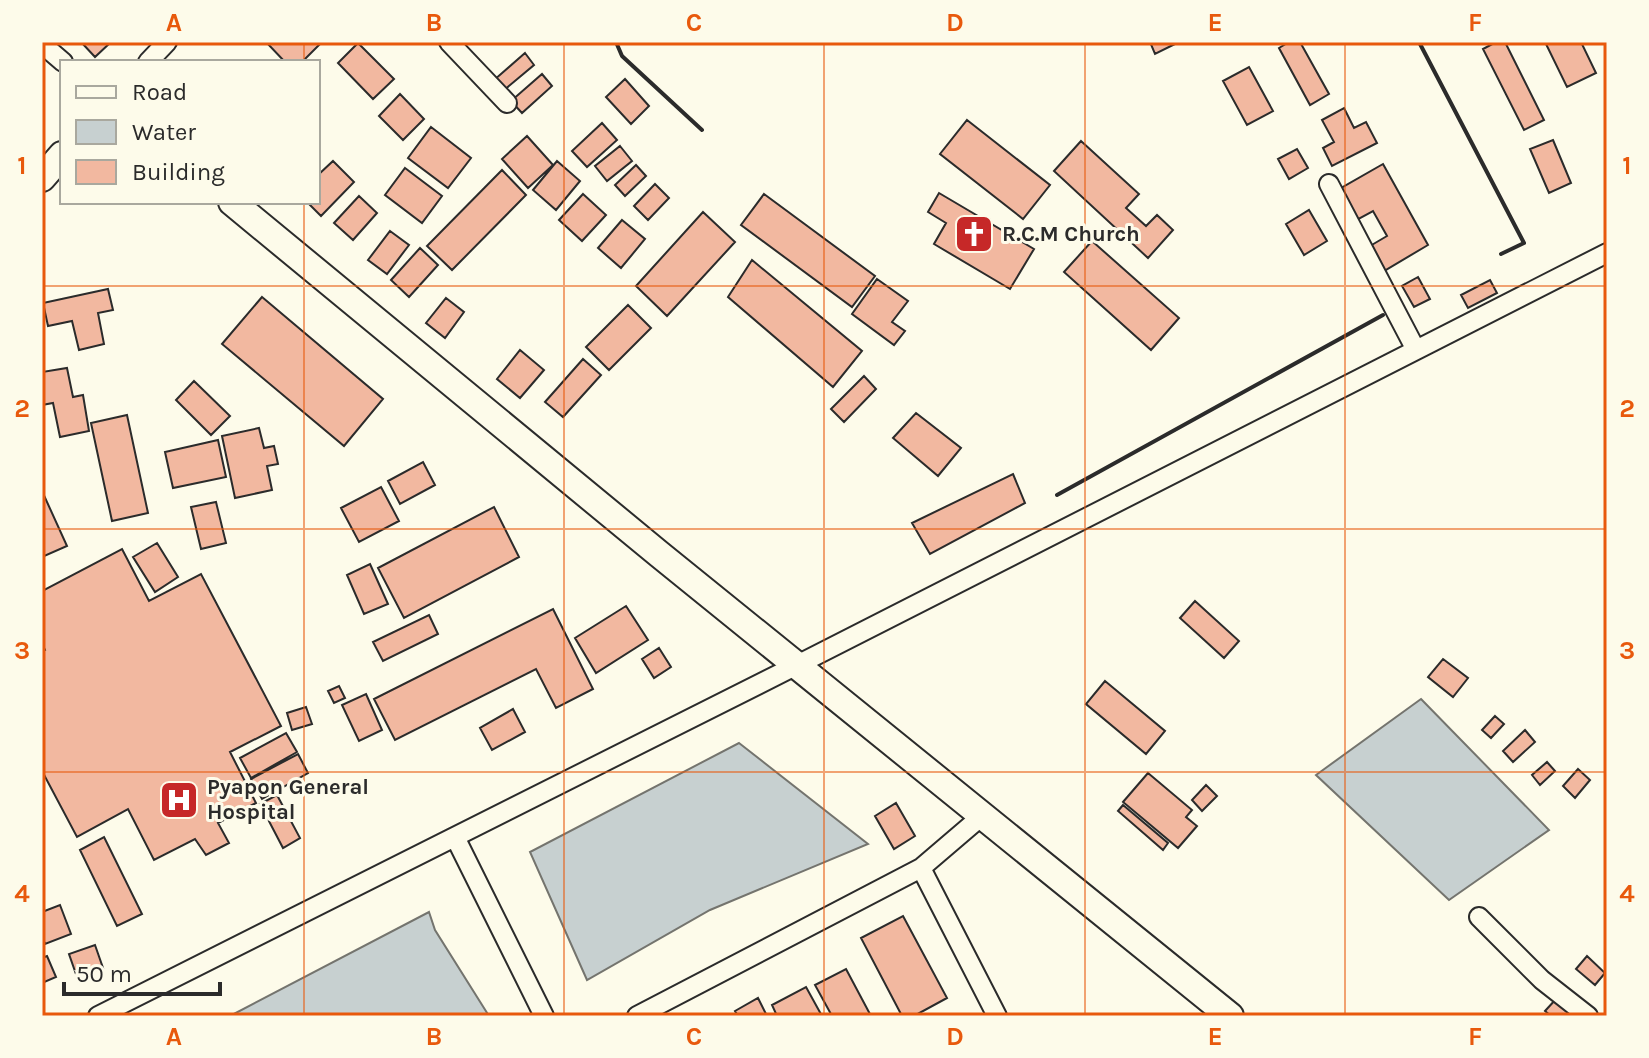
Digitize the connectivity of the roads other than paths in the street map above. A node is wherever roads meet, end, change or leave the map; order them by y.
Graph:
1 (167, 42) edge
2 (449, 42) edge
3 (42, 44) edge
4 (61, 60) edge
5 (150, 60) edge
6 (507, 103) dead end
7 (60, 157) edge
8 (42, 178) edge
9 (1329, 184) dead end
10 (234, 204) edge
11 (1607, 253) edge
12 (1416, 350) junction
13 (799, 664) junction
14 (983, 815) junction
15 (455, 837) junction
16 (921, 868) junction
17 (1479, 917) dead end
18 (98, 1016) edge
19 (544, 1016) edge
20 (637, 1016) edge
21 (997, 1016) edge
22 (1230, 1016) edge
23 (1588, 1016) edge

1 - 5 street
2 - 6 street
3 - 4 street
7 - 8 main road
9 - 12 street
10 - 13 main road
11 - 12 street
12 - 13 street
13 - 14 main road
13 - 15 street
14 - 16 street
14 - 22 main road
15 - 18 street
15 - 19 street
16 - 20 street
16 - 21 street
17 - 23 street

